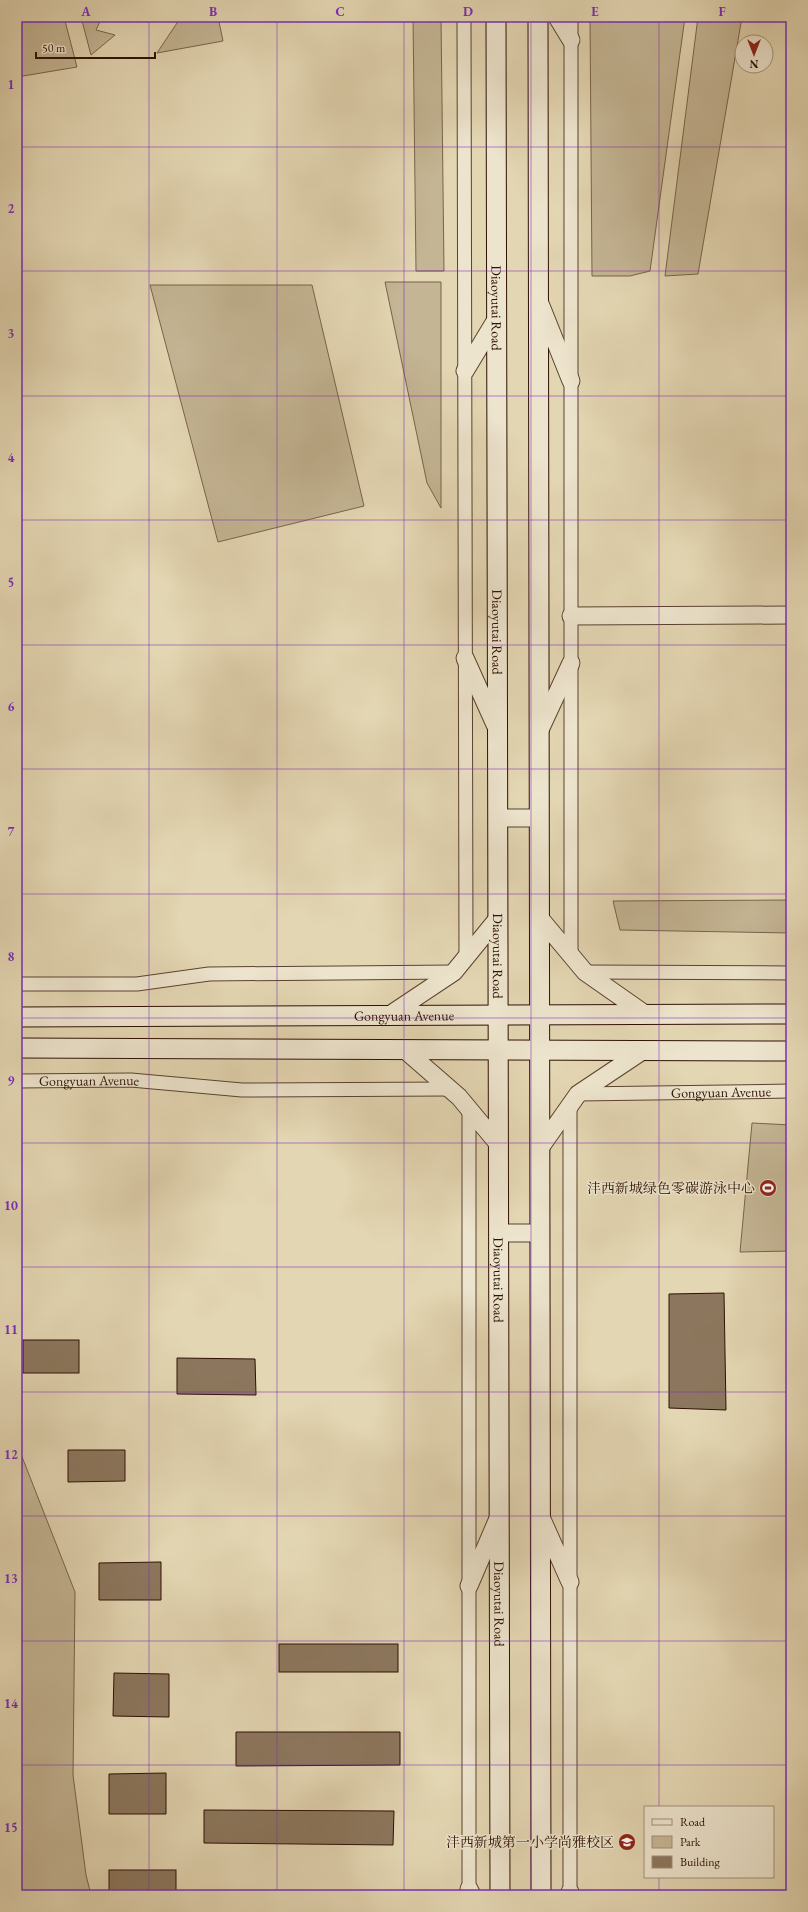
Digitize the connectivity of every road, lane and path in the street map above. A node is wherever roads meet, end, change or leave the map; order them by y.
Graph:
1 (464, 17) edge
2 (496, 17) edge
3 (538, 17) edge
4 (557, 17) edge
5 (571, 17) edge
6 (571, 40) junction
7 (538, 298) junction
8 (497, 318) junction
9 (465, 371) junction
10 (571, 381) junction
11 (791, 615) edge
12 (571, 616) junction
13 (465, 658) junction
14 (571, 663) junction
15 (498, 730) junction
16 (539, 732) junction
17 (498, 818) junction
18 (539, 818) junction
19 (539, 917) junction
20 (498, 918) junction
21 (466, 957) junction
22 (571, 957) junction
23 (454, 972) junction
24 (585, 972) junction
25 (791, 974) edge
26 (17, 984) edge
27 (539, 1014) junction
28 (645, 1014) junction
29 (791, 1014) edge
30 (388, 1016) junction
31 (498, 1016) junction
32 (17, 1017) edge
33 (17, 1048) edge
34 (405, 1050) junction
35 (498, 1051) junction
36 (791, 1051) edge
37 (540, 1052) junction
38 (641, 1052) junction
39 (17, 1081) edge
40 (450, 1089) junction
41 (791, 1091) edge
42 (574, 1100) junction
43 (469, 1110) junction
44 (499, 1145) junction
45 (540, 1148) junction
46 (499, 1234) junction
47 (540, 1234) junction
48 (499, 1516) junction
49 (541, 1517) junction
50 (570, 1582) junction
51 (469, 1586) junction
52 (470, 1893) edge
53 (570, 1894) edge
54 (500, 1895) edge
55 (541, 1895) edge

1 - 9 street
2 - 8 main road, Diaoyutai Road
3 - 7 main road
4 - 6 street
5 - 6 street
6 - 10 street
7 - 10 street
7 - 16 main road
8 - 9 street
8 - 15 main road, Diaoyutai Road
9 - 13 street
10 - 12 street
11 - 12 street
12 - 14 street
13 - 15 street
13 - 21 street
14 - 16 street
14 - 22 street
15 - 17 main road, Diaoyutai Road
16 - 18 main road
17 - 18 street
17 - 20 main road, Diaoyutai Road
18 - 19 main road
19 - 22 street
19 - 27 main road
20 - 21 street
20 - 31 main road, Diaoyutai Road
21 - 23 street
22 - 24 street
23 - 26 street
23 - 30 street
24 - 25 street
24 - 28 street
27 - 28 main road, Gongyuan Avenue
27 - 31 main road, Gongyuan Avenue
27 - 37 main road
28 - 29 main road, Gongyuan Avenue
30 - 31 main road, Gongyuan Avenue
30 - 32 main road, Gongyuan Avenue
31 - 35 main road, Diaoyutai Road
33 - 34 main road
34 - 35 main road
34 - 40 street
35 - 37 main road
35 - 44 main road, Diaoyutai Road
36 - 38 main road
37 - 38 main road
37 - 45 main road
38 - 42 street
39 - 40 street, Gongyuan Avenue
40 - 43 street
41 - 42 street, Gongyuan Avenue
42 - 45 street
42 - 50 street
43 - 44 street
43 - 51 street
44 - 46 main road, Diaoyutai Road
45 - 47 main road
46 - 47 street
46 - 48 main road, Diaoyutai Road
47 - 49 main road
48 - 51 street
48 - 54 main road, Diaoyutai Road
49 - 50 street
49 - 55 main road
50 - 53 street
51 - 52 street

